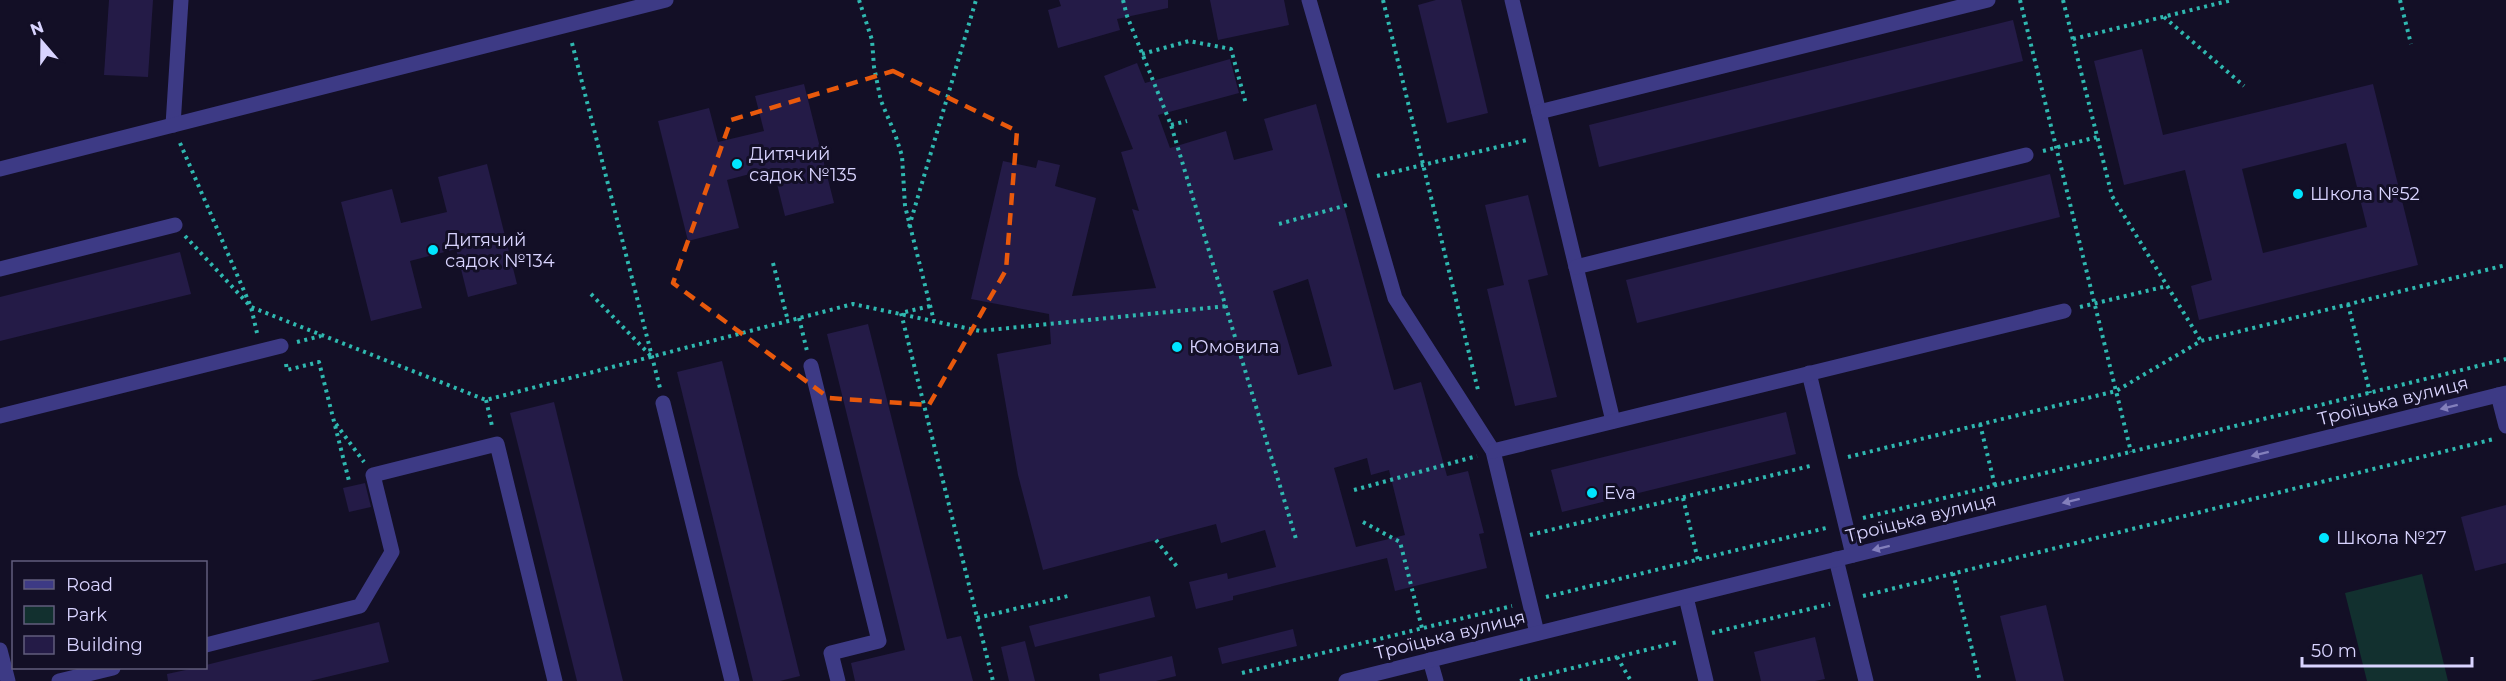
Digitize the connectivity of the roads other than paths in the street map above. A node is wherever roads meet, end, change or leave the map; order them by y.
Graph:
1 (181, 0) edge
2 (666, 0) edge
3 (1310, 0) edge
4 (1512, 0) edge
5 (1988, 0) edge
6 (1539, 112) junction
7 (173, 125) junction
8 (2026, 155) road end
9 (0, 169) edge
10 (175, 225) road end
11 (1576, 267) junction
12 (0, 269) edge
13 (2064, 311) road end
14 (281, 346) road end
15 (811, 366) road end
16 (1809, 373) junction
17 (2502, 394) edge
18 (663, 403) road end
19 (0, 416) edge
20 (1613, 421) junction
21 (2503, 432) edge
22 (1493, 451) junction
23 (1853, 555) junction
24 (1836, 559) junction
25 (1686, 597) junction
26 (1537, 633) junction
27 (207, 645) edge
28 (0, 650) edge
29 (1430, 660) junction
30 (109, 669) edge
31 (8, 681) edge
32 (59, 681) edge
33 (555, 681) edge
34 (732, 681) edge
35 (838, 681) edge
36 (1346, 681) edge
37 (1436, 681) edge
38 (1706, 681) edge
39 (1866, 681) edge

1 - 7 street
2 - 7 street
3 - 22 street
4 - 6 street
5 - 6 street
6 - 11 street
7 - 9 street
8 - 11 street
10 - 12 street
11 - 20 street
13 - 16 street
14 - 19 street
15 - 35 street
16 - 20 street
16 - 23 street
17 - 21 street
17 -> 23 street, Троїцька вулиця
18 - 34 street
20 - 22 street
22 - 26 street
23 - 24 street, Троїцька вулиця
24 - 25 street, Троїцька вулиця
24 - 39 street
25 - 26 street, Троїцька вулиця
25 - 38 street
26 - 29 street, Троїцька вулиця
27 - 33 street
28 - 31 street
29 - 36 street, Троїцька вулиця
29 - 37 street
30 - 32 street

